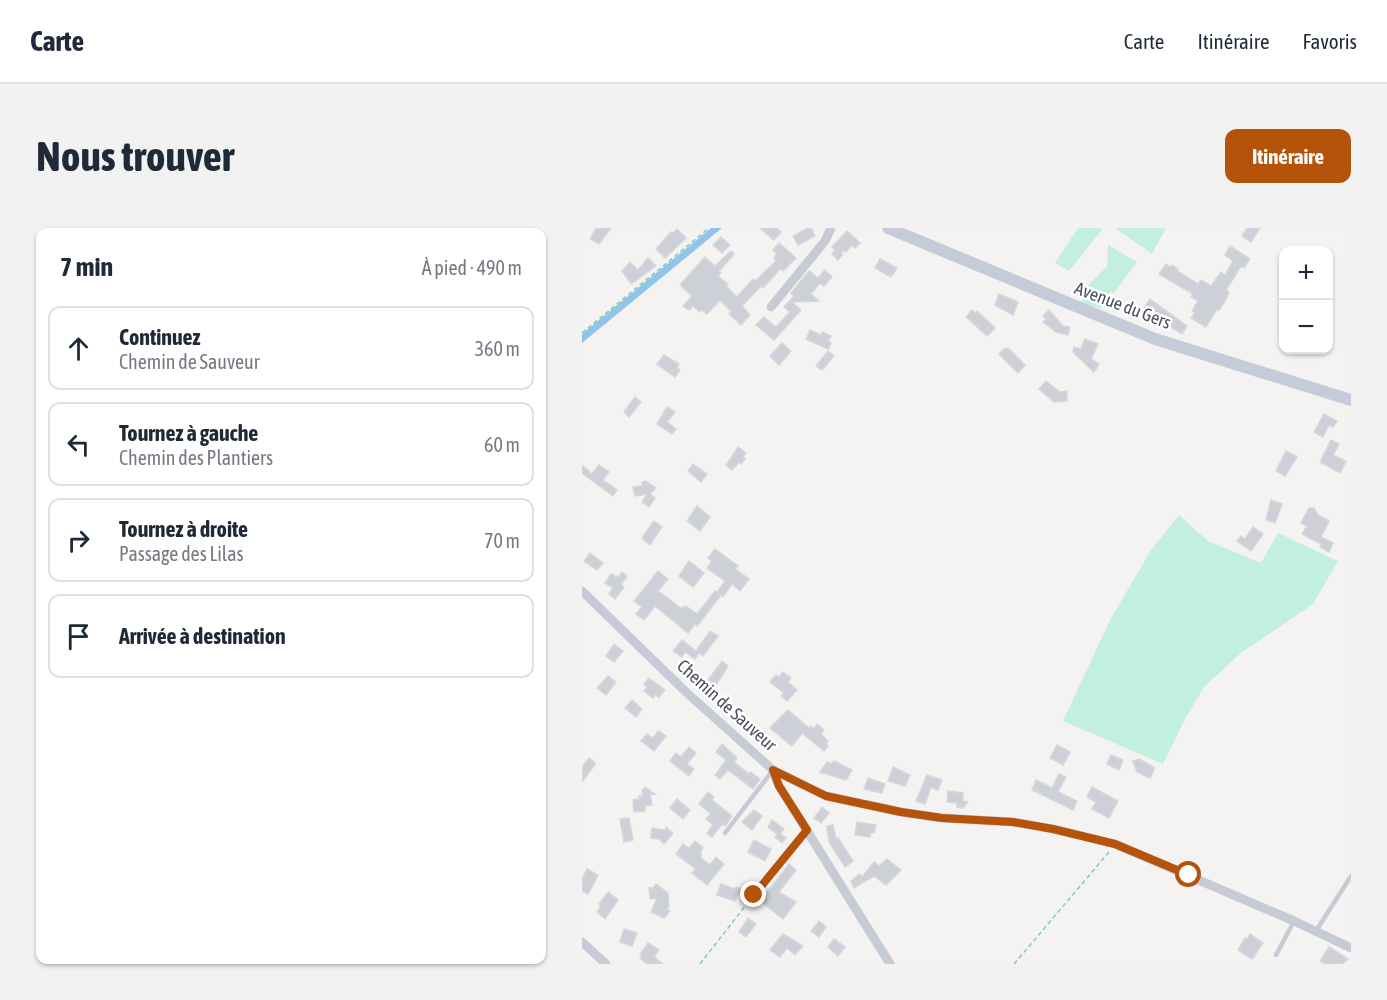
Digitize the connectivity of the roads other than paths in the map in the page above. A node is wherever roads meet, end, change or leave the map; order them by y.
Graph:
1 (831, 228) edge
2 (888, 228) edge
3 (771, 307) dead end
4 (1351, 400) edge
5 (582, 591) edge
6 (773, 770) junction
7 (807, 830) junction
8 (726, 833) dead end
9 (1351, 876) edge
10 (754, 895) road end
11 (1294, 921) junction
12 (1316, 931) junction
13 (582, 942) edge
14 (1351, 948) edge
15 (1276, 955) dead end
16 (606, 964) edge
17 (891, 964) edge

1 - 3 street
2 - 4 main road, Avenue du Gers
5 - 6 street, Chemin de Sauveur
6 - 7 street
6 - 8 lane
6 - 11 street, Chemin de Sauveur
7 - 10 lane
7 - 17 street
9 - 12 lane
11 - 12 street, Chemin de Sauveur
11 - 15 lane
12 - 14 street, Chemin de Sauveur
13 - 16 street

